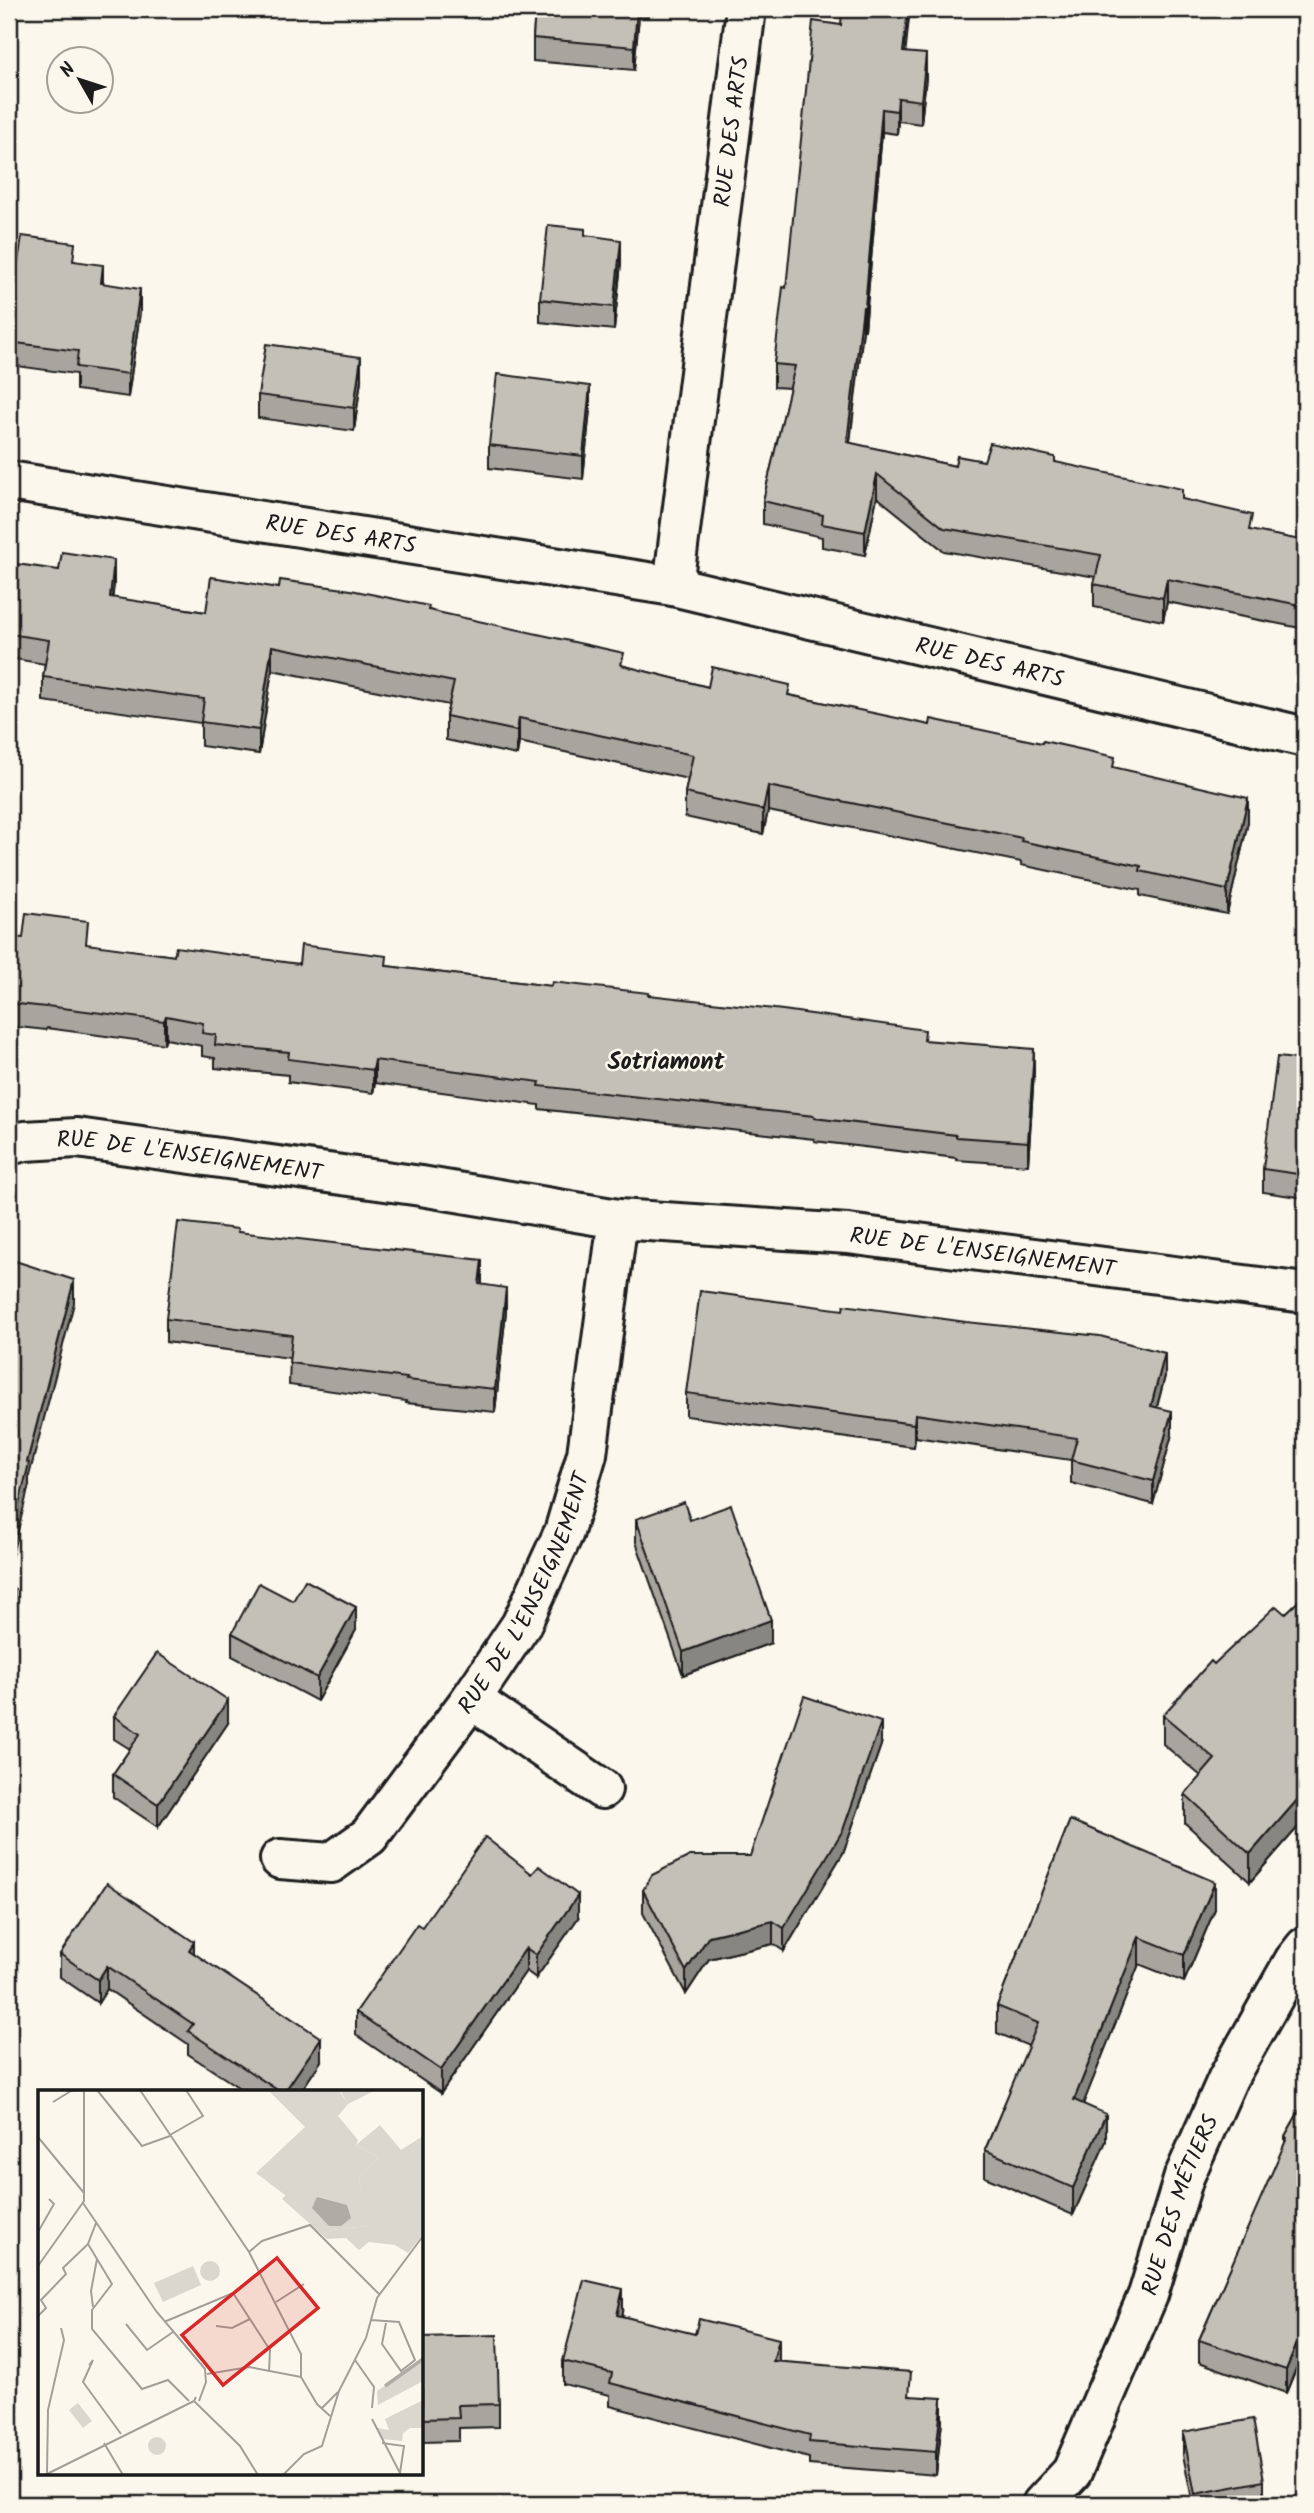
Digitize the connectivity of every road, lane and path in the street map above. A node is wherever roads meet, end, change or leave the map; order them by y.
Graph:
1 (746, 9) edge
2 (9, 481) edge
3 (673, 586) junction
4 (1305, 737) edge
5 (9, 1145) edge
6 (618, 1219) junction
7 (1305, 1293) edge
8 (471, 1699) junction
9 (602, 1788) dead end
10 (280, 1859) dead end
11 (1305, 1947) edge
12 (1074, 2488) edge
13 (1042, 2504) edge

1 - 3 street, RUE DES ARTS
2 - 3 street, RUE DES ARTS
3 - 4 street, RUE DES ARTS
5 - 6 street, RUE DE L'ENSEIGNEMENT
6 - 7 street, RUE DE L'ENSEIGNEMENT
6 - 8 street, RUE DE L'ENSEIGNEMENT
8 - 9 street
8 - 10 street, RUE DE L'ENSEIGNEMENT
11 - 12 street, RUE DES MÉTIERS
12 - 13 street, RUE DES MÉTIERS

